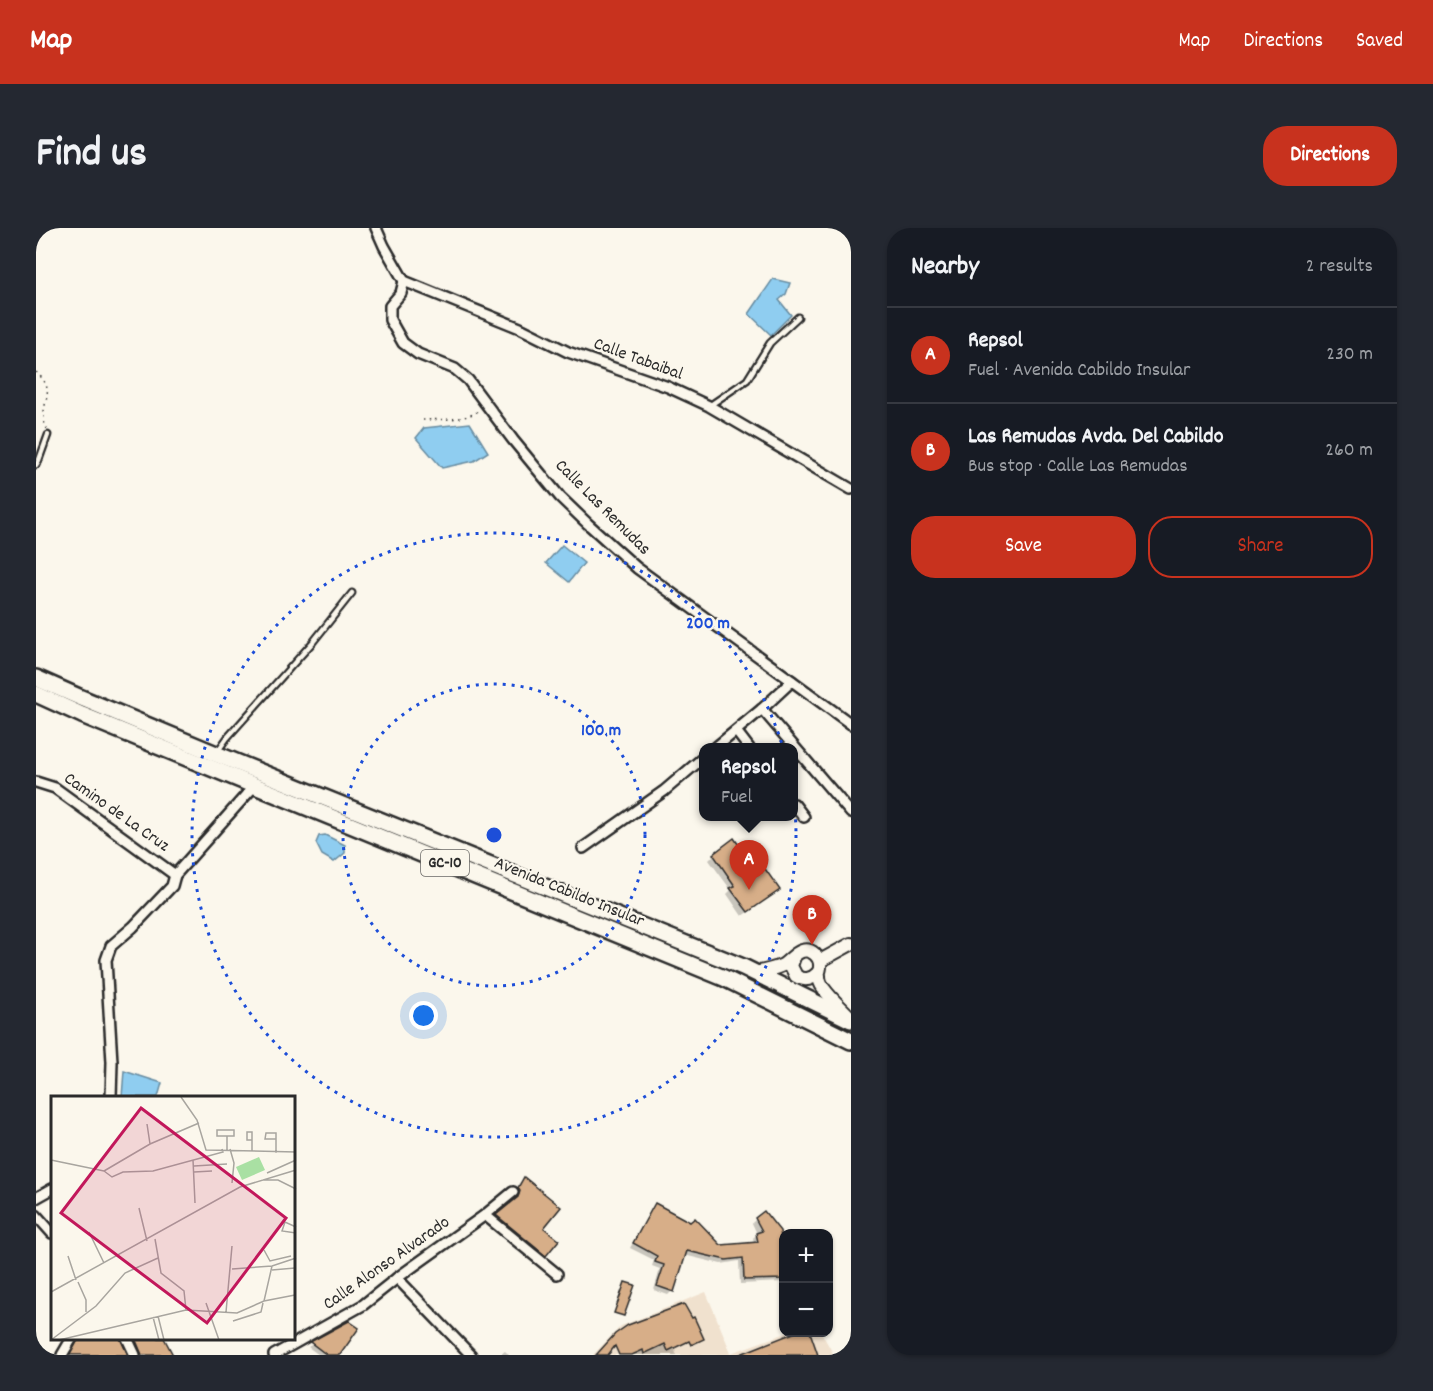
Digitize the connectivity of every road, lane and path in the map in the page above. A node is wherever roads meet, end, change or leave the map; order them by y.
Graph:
1 (376, 228) edge
2 (404, 281) junction
3 (798, 317) dead end
4 (36, 372) edge
5 (487, 405) junction
6 (709, 406) junction
7 (423, 420) dead end
8 (48, 435) joint
9 (36, 465) edge
10 (851, 489) edge
11 (352, 593) dead end
12 (36, 678) edge
13 (792, 681) junction
14 (36, 694) edge
15 (762, 709) junction
16 (851, 724) edge
17 (736, 730) junction
18 (720, 743) edge
19 (746, 743) edge
20 (791, 743) edge
21 (798, 751) edge
22 (216, 754) junction
23 (699, 761) edge
24 (36, 782) edge
25 (255, 785) junction
26 (798, 809) edge
27 (851, 813) edge
28 (804, 817) dead end
29 (583, 848) dead end
30 (175, 875) junction
31 (851, 944) edge
32 (794, 957) junction
33 (819, 967) junction
34 (755, 973) junction
35 (851, 1019) edge
36 (851, 1041) edge
37 (111, 1096) edge
38 (51, 1190) edge
39 (513, 1192) dead end
40 (36, 1198) edge
41 (36, 1215) edge
42 (485, 1215) junction
43 (51, 1232) edge
44 (557, 1274) dead end
45 (397, 1278) junction
46 (71, 1340) edge
47 (127, 1340) edge
48 (62, 1355) edge
49 (135, 1355) edge
50 (274, 1355) edge
51 (471, 1355) edge

1 - 2 street
2 - 5 street, Calle Las Remudas
2 - 6 street, Calle Tabaibal
3 - 6 lane
4 - 8 path
5 - 7 path
5 - 13 street, Calle Las Remudas
6 - 10 street, Calle Tabaibal
8 - 9 lane
11 - 22 lane
12 - 22 main road, Avenida Cabildo Insular / GC-10
13 - 15 street
13 - 16 street, Calle Las Remudas
14 - 25 main road, Avenida Cabildo Insular / GC-10
15 - 17 street
15 - 20 street
17 - 18 street
17 - 19 street
21 - 27 street
22 - 34 main road, Avenida Cabildo Insular / GC-10
23 - 29 street
24 - 30 street, Camino de La Cruz
25 - 30 street
25 - 36 main road, Avenida Cabildo Insular / GC-10
26 - 28 street
30 - 37 street
31 - 33 street
32 - 33 street
32 - 33 street
32 - 34 street
33 - 35 street
34 - 35 main road, Avenida Cabildo Insular / GC-10
38 - 40 street
39 - 42 street, Calle Alonso Alvarado
41 - 43 street
42 - 44 street
42 - 45 street, Calle Alonso Alvarado
45 - 50 street, Calle Alonso Alvarado
45 - 51 street
46 - 48 street
47 - 49 street

